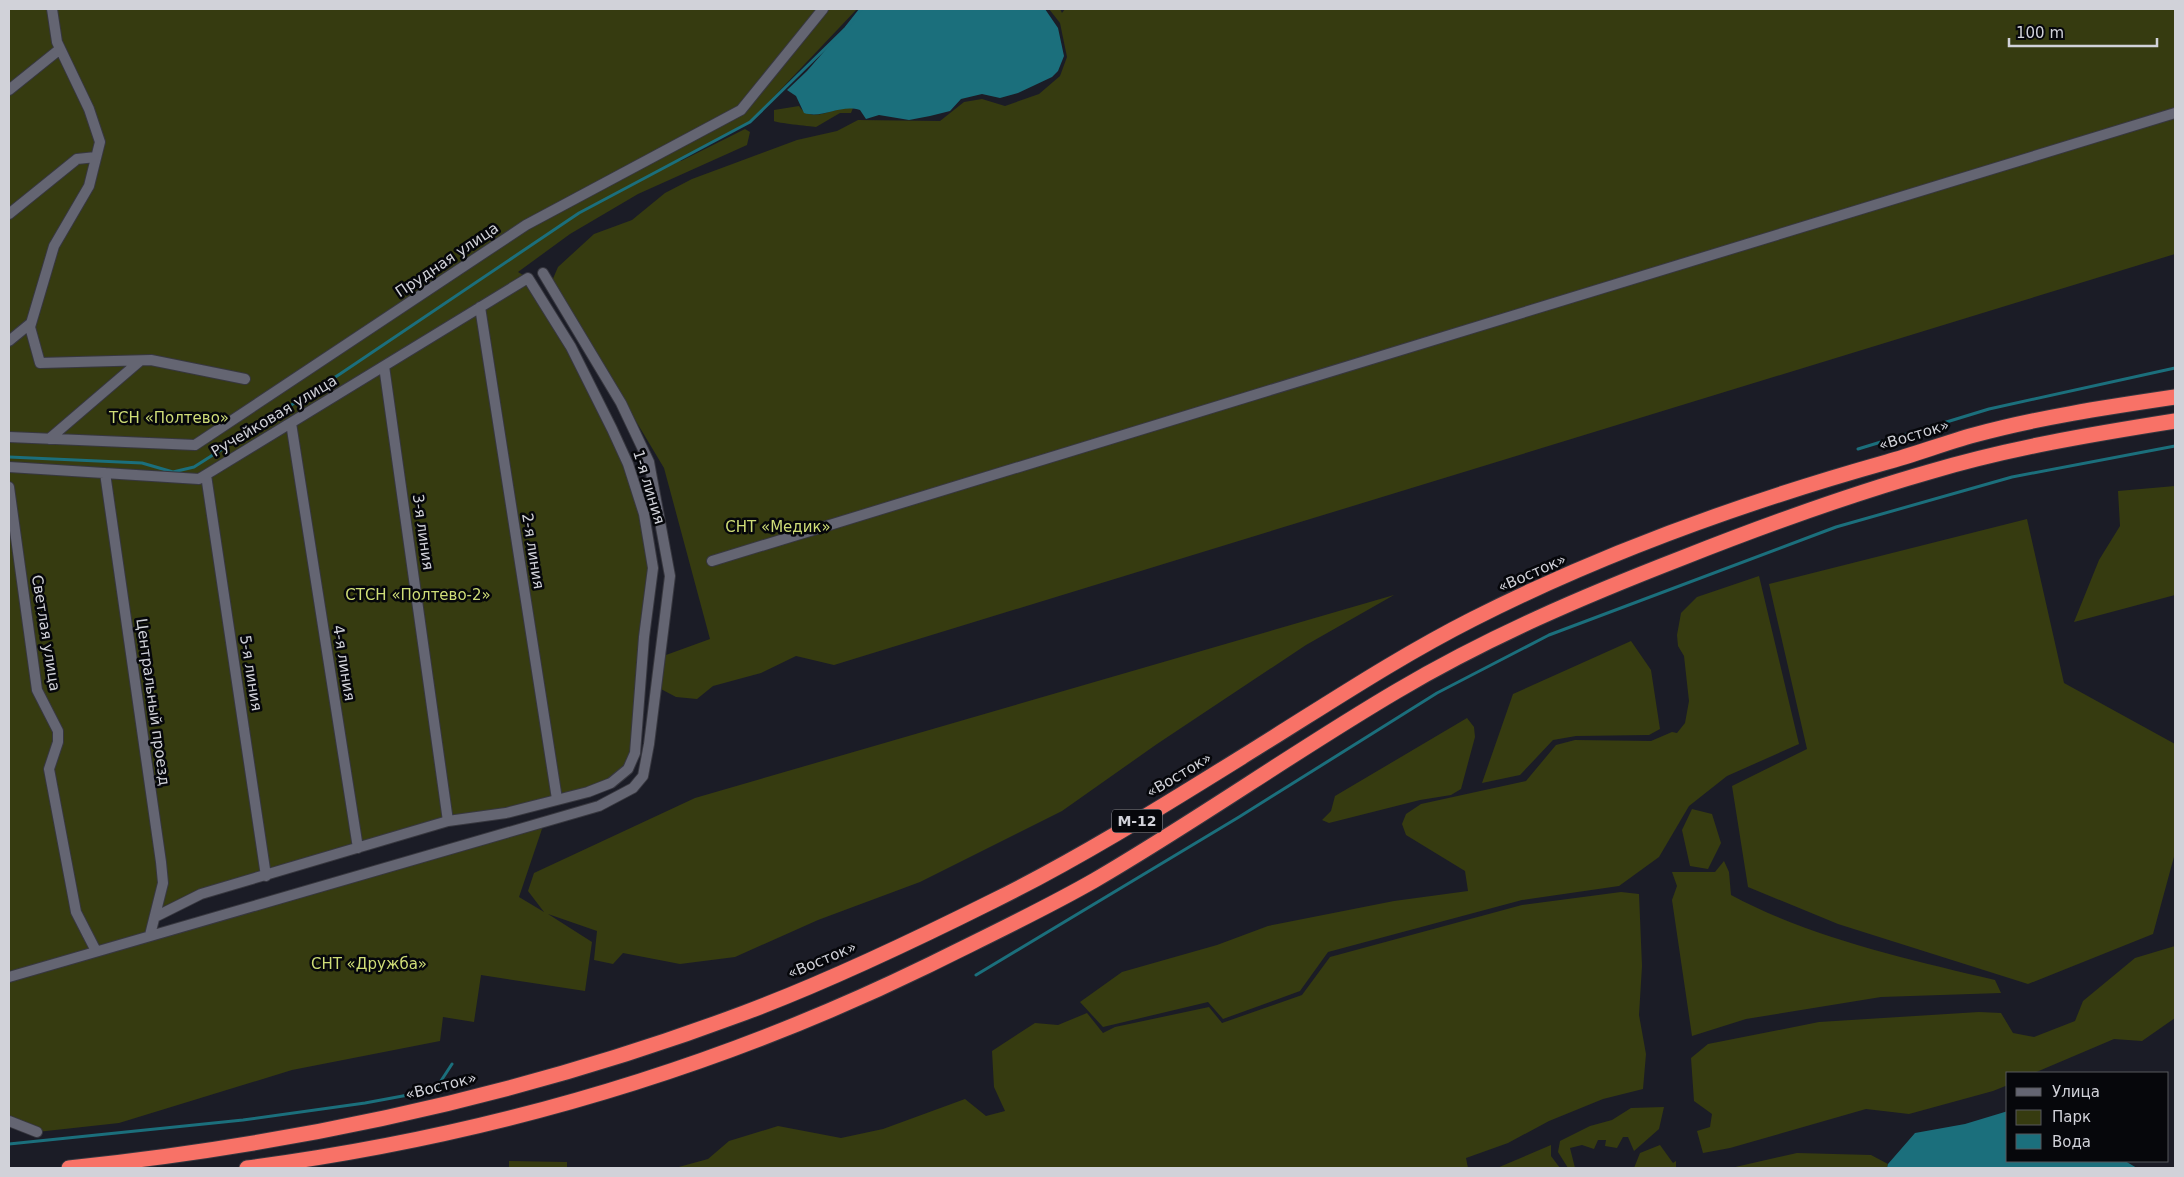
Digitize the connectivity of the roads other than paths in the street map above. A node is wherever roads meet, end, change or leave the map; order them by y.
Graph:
1 (52, 9) edge
2 (823, 9) edge
3 (60, 49) junction
4 (9, 90) edge
5 (2175, 113) edge
6 (96, 157) junction
7 (9, 214) edge
8 (542, 273) dead end
9 (528, 278) joint
10 (480, 307) junction
11 (31, 323) junction
12 (9, 341) edge
13 (140, 361) junction
14 (384, 366) junction
15 (245, 379) dead end
16 (2175, 398) edge
17 (2175, 421) edge
18 (291, 423) junction
19 (9, 437) edge
20 (48, 439) junction
21 (9, 466) edge
22 (105, 473) junction
23 (206, 475) junction
24 (9, 487) edge
25 (712, 561) dead end
26 (557, 799) junction
27 (448, 821) junction
28 (358, 848) junction
29 (266, 876) junction
30 (155, 917) junction
31 (150, 935) junction
32 (96, 951) junction
33 (9, 977) edge
34 (9, 1121) edge
35 (37, 1132) dead end
36 (69, 1168) edge
37 (247, 1168) edge

1 - 3 street
2 - 20 street, Прудная улица
3 - 4 street
3 - 6 street
5 - 25 street
6 - 7 street
6 - 11 street
8 - 31 street
9 - 10 street, Ручейковая улица
9 - 26 street, 1-я линия
10 - 14 street, Ручейковая улица
10 - 26 street, 2-я линия
11 - 12 street
11 - 13 street
13 - 15 street
13 - 20 street
14 - 18 street, Ручейковая улица
14 - 27 street, 3-я линия
16 - 36 highway, «Восток» / М-12
17 - 37 highway, М-12
18 - 23 street, Ручейковая улица
18 - 28 street, 4-я линия
19 - 20 street, Прудная улица
21 - 22 street, Ручейковая улица
22 - 23 street, Ручейковая улица
22 - 30 street, Центральный проезд
23 - 29 street, 5-я линия
24 - 32 street, Светлая улица
26 - 27 street, 1-я линия
27 - 28 street, 1-я линия
28 - 29 street, 1-я линия
29 - 30 street, 1-я линия
30 - 31 street, Центральный проезд
31 - 32 street
32 - 33 street
34 - 35 street

